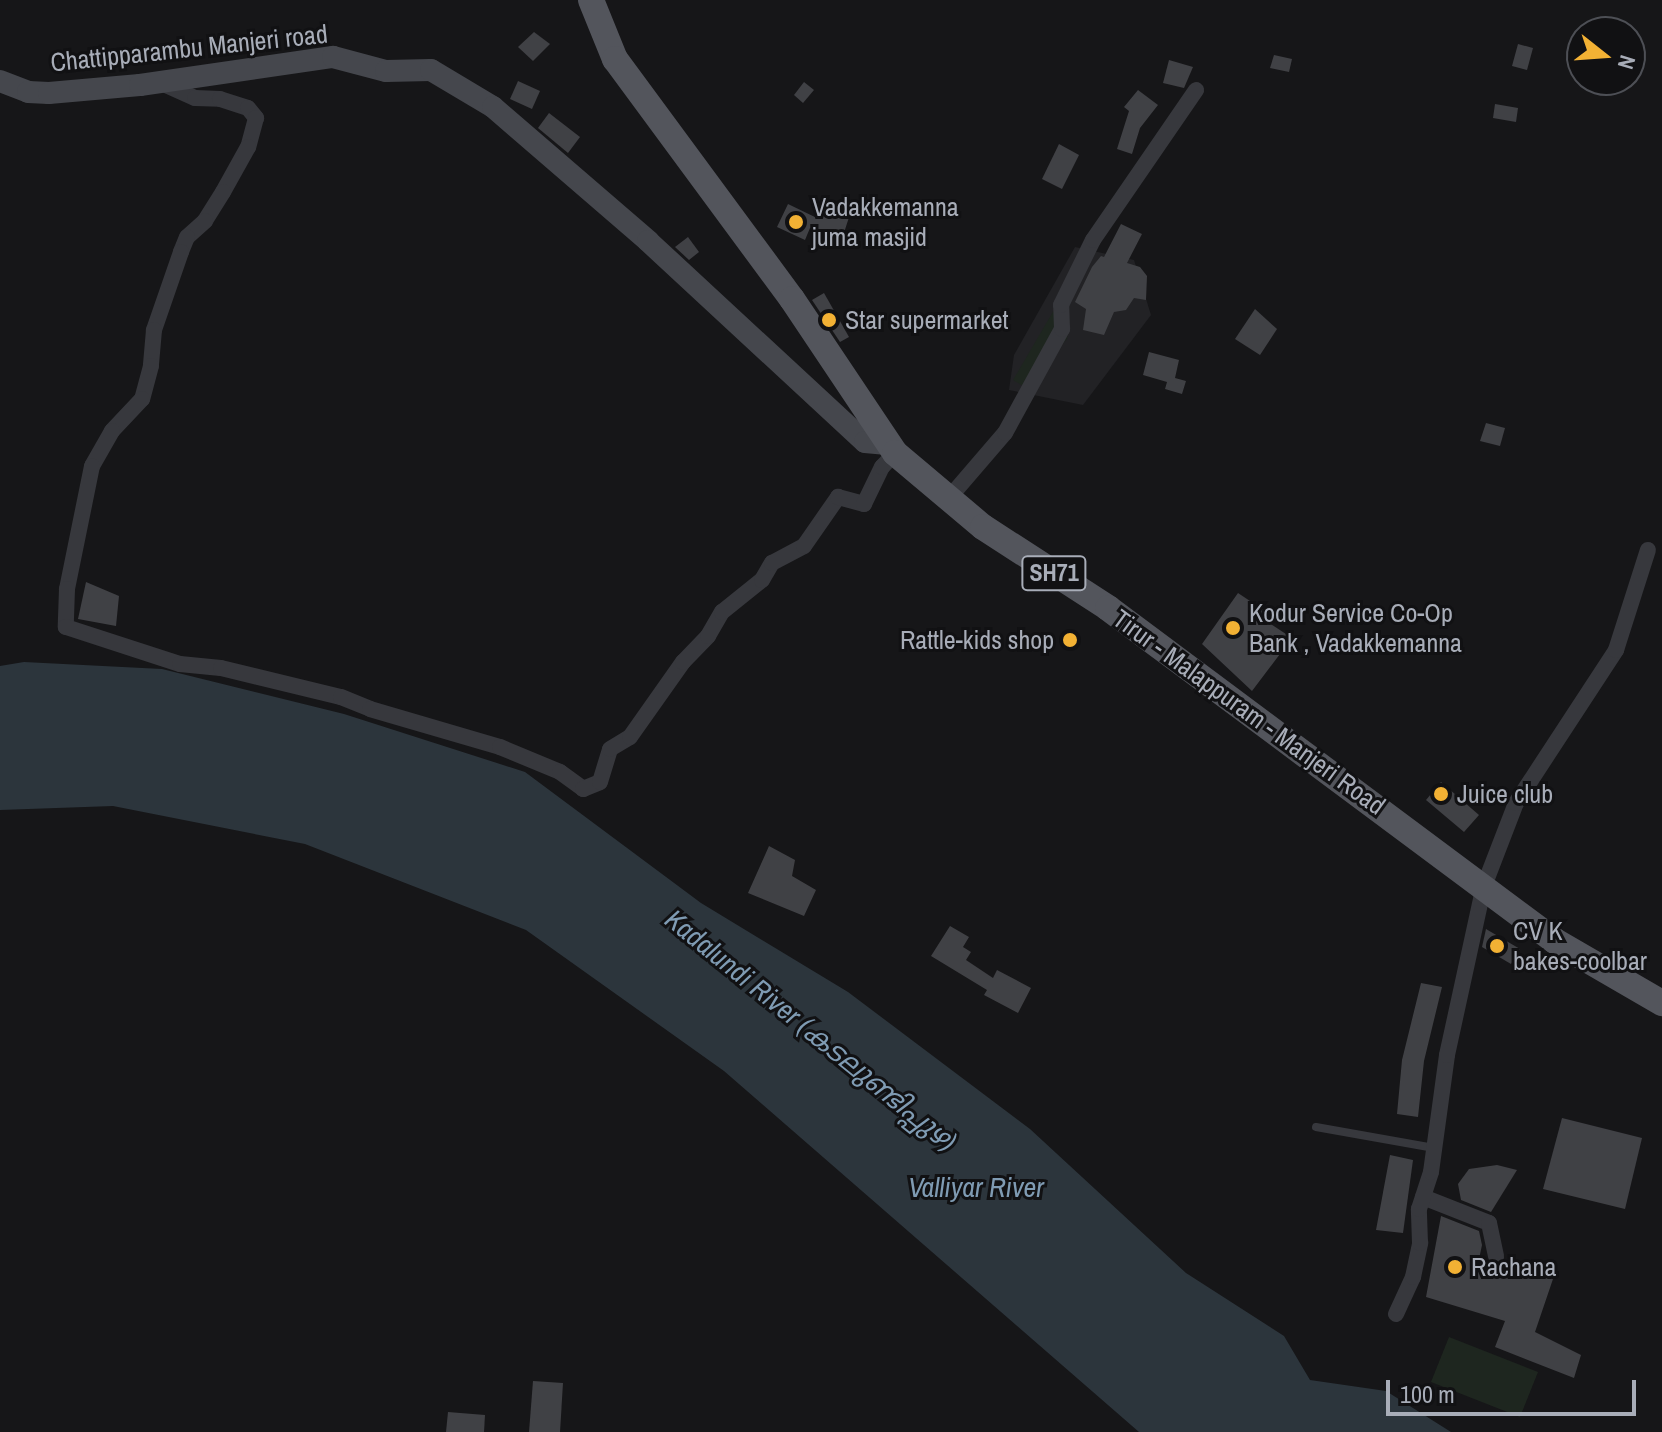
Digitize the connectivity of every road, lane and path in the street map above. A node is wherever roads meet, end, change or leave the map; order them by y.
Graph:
1 (591, 0) edge
2 (0, 81) edge
3 (159, 82) junction
4 (1196, 90) dead end
5 (893, 448) junction
6 (949, 498) junction
7 (1648, 550) dead end
8 (1484, 886) junction
9 (1662, 1003) edge
10 (1316, 1127) dead end
11 (1434, 1148) junction
12 (1423, 1197) junction
13 (1496, 1256) dead end
14 (1396, 1314) dead end

1 - 5 main road, Tirur - Malappuram - Manjeri Road / SH71
2 - 3 main road, Chattipparambu Manjeri road
3 - 5 main road, Chattipparambu Manjeri road
3 - 5 street
4 - 6 street
5 - 6 main road, Tirur - Malappuram - Manjeri Road / SH71
6 - 8 main road, Tirur - Malappuram - Manjeri Road / SH71
7 - 8 street
8 - 9 main road, Tirur - Malappuram - Manjeri Road / SH71
8 - 11 street
10 - 11 lane
11 - 12 street
12 - 13 street
12 - 14 street

